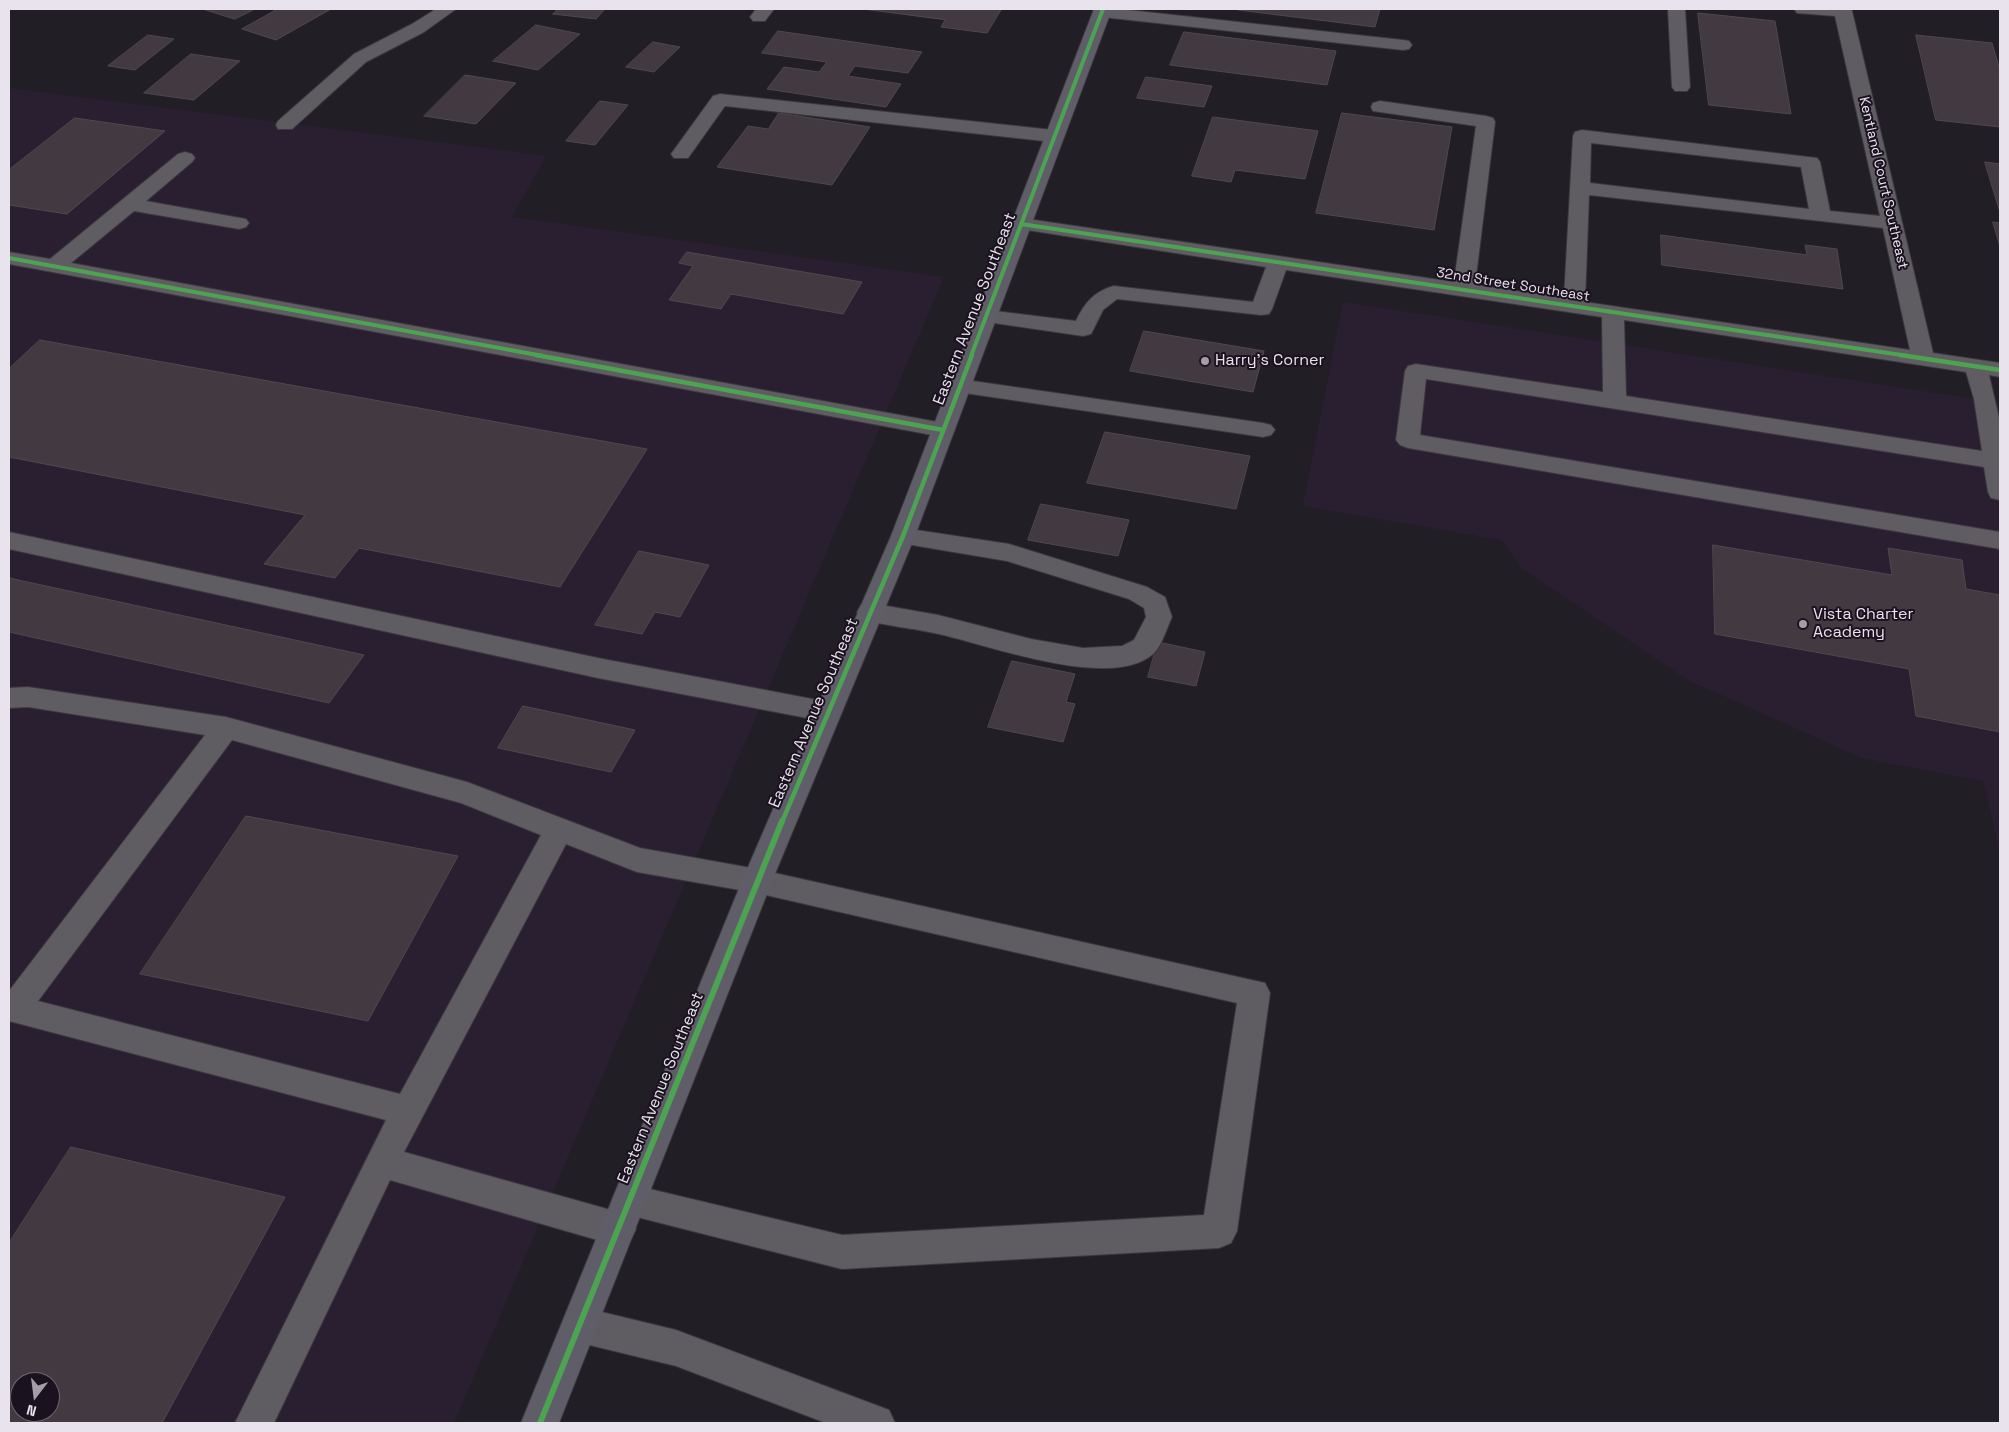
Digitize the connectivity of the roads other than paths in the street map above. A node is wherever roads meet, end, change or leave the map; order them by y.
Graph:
1 (447, 9) edge
2 (1676, 9) edge
3 (1803, 9) edge
4 (1103, 10) edge
5 (1842, 10) edge
6 (1402, 45) dead end
7 (1681, 88) dead end
8 (1380, 107) dead end
9 (285, 125) dead end
10 (1053, 136) junction
11 (680, 154) dead end
12 (185, 158) dead end
13 (1579, 188) junction
14 (130, 204) junction
15 (1821, 216) junction
16 (239, 223) dead end
17 (1021, 224) junction
18 (1892, 224) junction
19 (9, 258) edge
20 (1278, 262) junction
21 (55, 266) junction
22 (1464, 289) junction
23 (1574, 306) junction
24 (1613, 312) junction
25 (987, 316) junction
26 (1922, 358) junction
27 (1975, 366) junction
28 (2000, 370) edge
29 (959, 386) junction
30 (1614, 401) junction
31 (943, 430) junction
32 (1262, 430) dead end
33 (1995, 461) junction
34 (2000, 492) edge
35 (903, 536) junction
36 (9, 540) edge
37 (2000, 541) edge
38 (870, 612) junction
39 (9, 698) edge
40 (828, 712) junction
41 (226, 728) junction
42 (560, 829) junction
43 (757, 882) junction
44 (408, 1111) junction
45 (381, 1162) junction
46 (624, 1214) junction
47 (581, 1325) junction
48 (254, 1423) edge
49 (540, 1423) edge
50 (876, 1423) edge

1 - 9 street
2 - 7 street
3 - 5 street
4 - 6 street
4 - 10 main road, Eastern Avenue Southeast
5 - 18 street, Kentland Court Southeast
8 - 22 street
10 - 11 street
10 - 17 main road, Eastern Avenue Southeast
12 - 14 street
13 - 15 street
13 - 15 street
13 - 23 street
14 - 16 street
14 - 21 street
15 - 18 street
17 - 20 street, 32nd Street Southeast
17 - 25 main road, Eastern Avenue Southeast
18 - 26 street, Kentland Court Southeast
19 - 21 street
20 - 22 street, 32nd Street Southeast
20 - 25 street
21 - 31 street
22 - 23 street, 32nd Street Southeast
23 - 24 street, 32nd Street Southeast
24 - 26 street, 32nd Street Southeast
24 - 30 street
25 - 29 main road, Eastern Avenue Southeast
26 - 27 street, 32nd Street Southeast
27 - 28 street, 32nd Street Southeast
27 - 33 street
29 - 31 main road, Eastern Avenue Southeast
29 - 32 street
30 - 33 street
30 - 37 street
31 - 35 main road, Eastern Avenue Southeast
33 - 34 street
35 - 38 main road, Eastern Avenue Southeast
35 - 38 street
36 - 40 street
38 - 40 main road, Eastern Avenue Southeast
39 - 41 street
40 - 43 main road, Eastern Avenue Southeast
41 - 42 street
41 - 44 street
42 - 43 street
42 - 44 street
43 - 46 main road, Eastern Avenue Southeast
43 - 46 street
44 - 45 street
45 - 46 street
45 - 48 street
46 - 47 main road, Eastern Avenue Southeast
47 - 49 main road, Eastern Avenue Southeast
47 - 50 street

